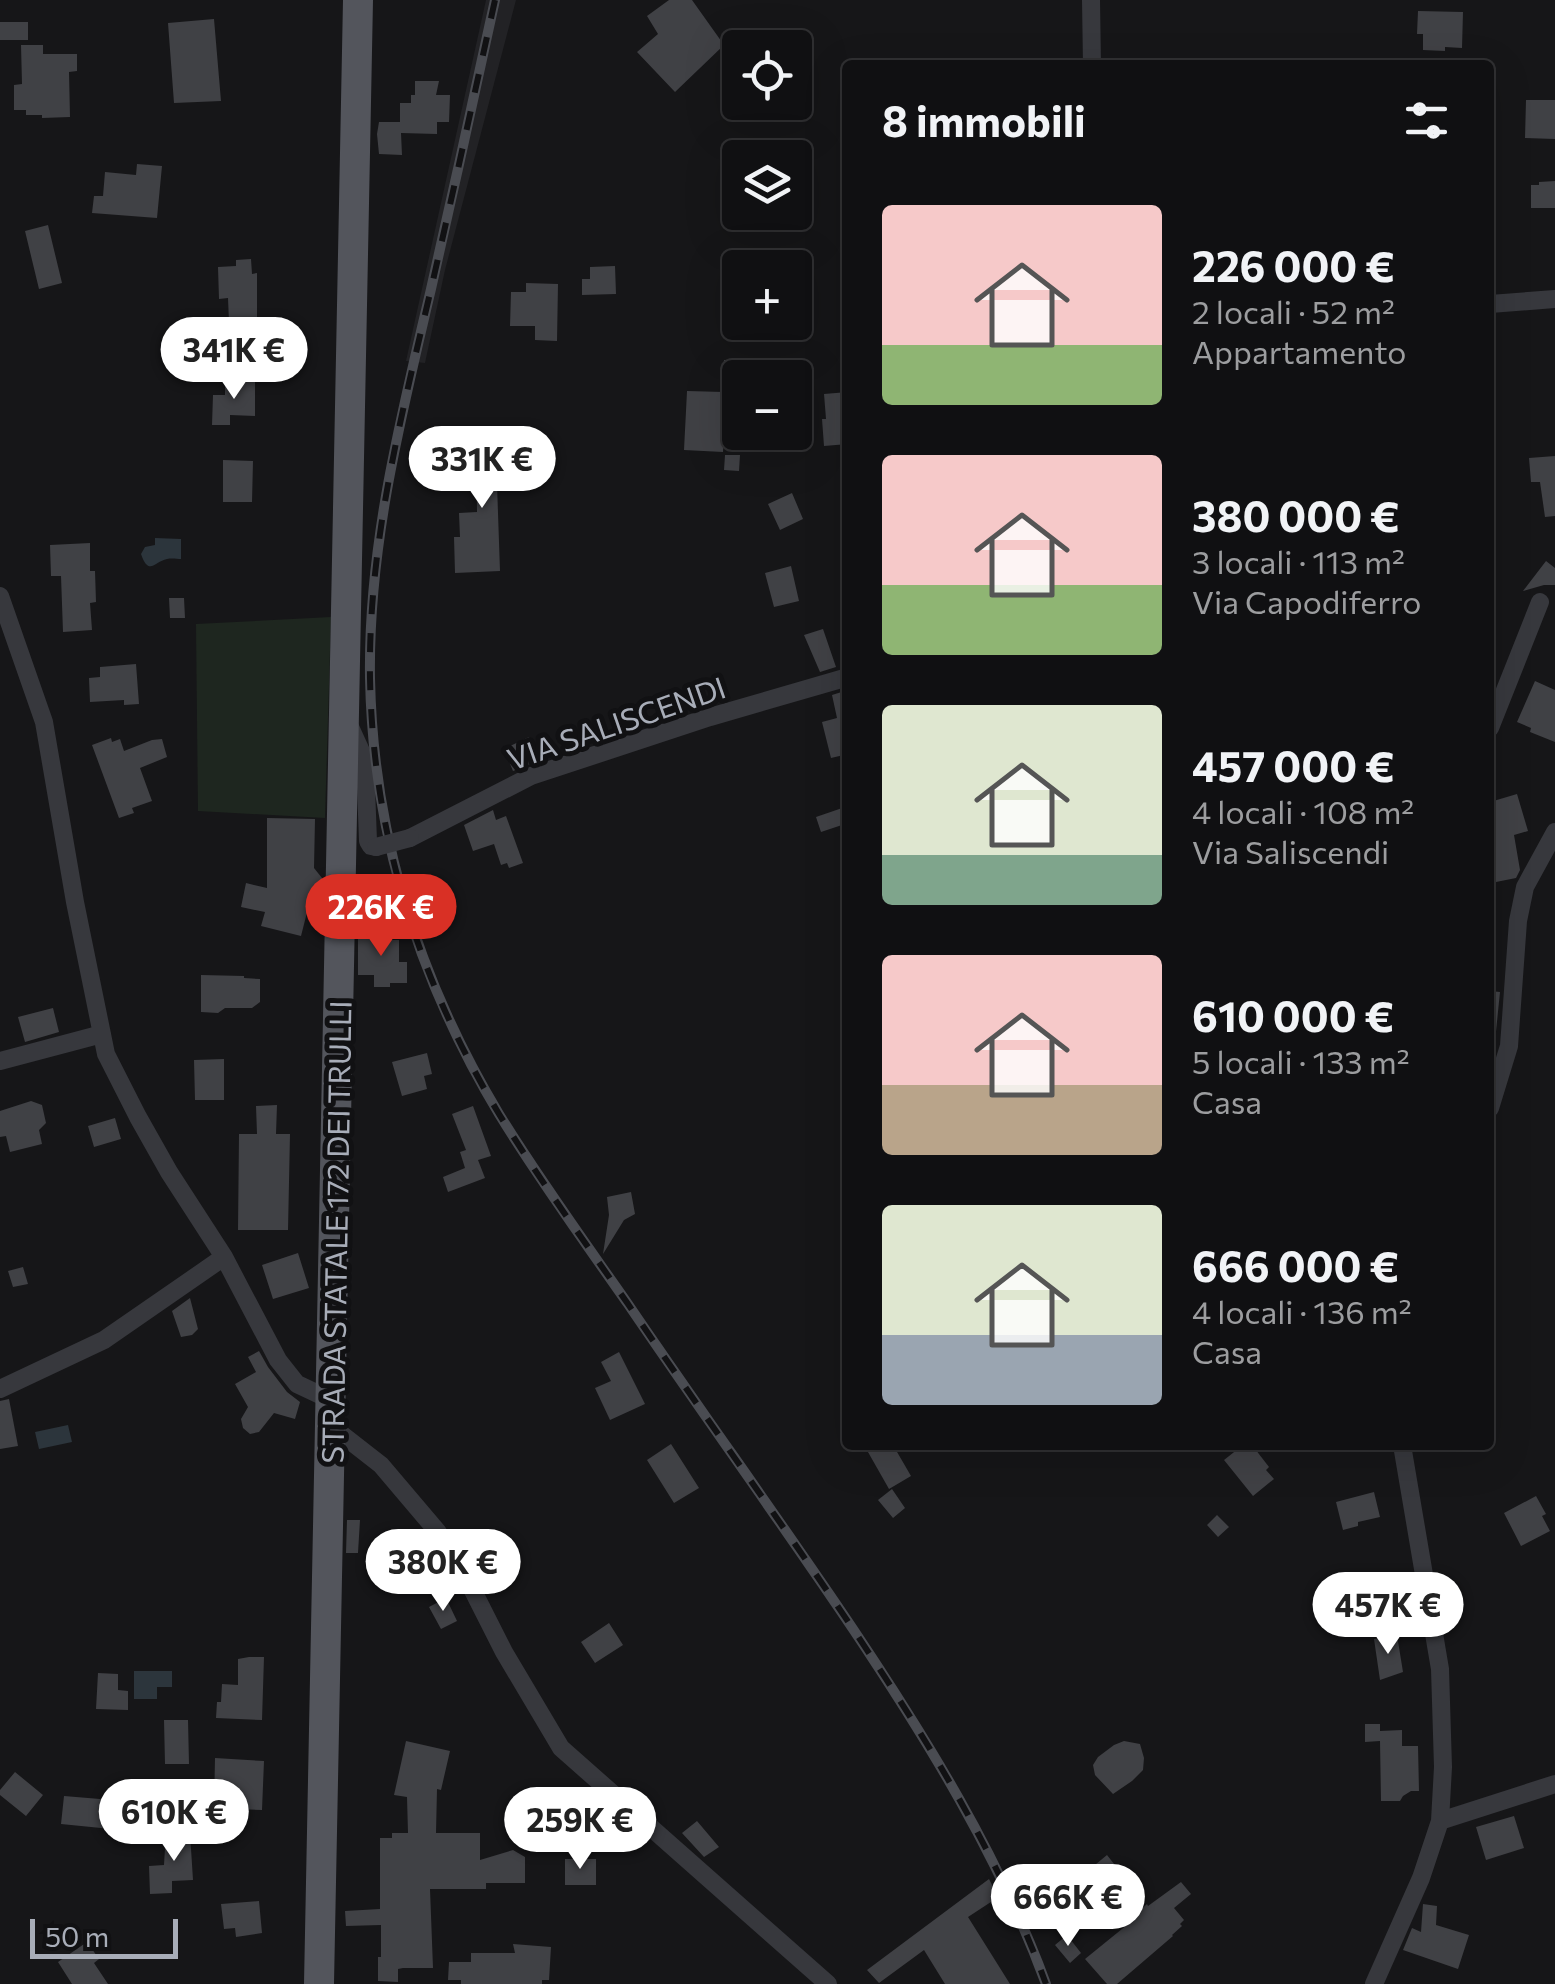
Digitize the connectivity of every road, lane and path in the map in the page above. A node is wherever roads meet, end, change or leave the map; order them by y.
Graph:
1 (358, 0) edge
2 (1091, 0) edge
3 (1092, 60) edge
4 (1555, 299) edge
5 (1494, 304) edge
6 (0, 596) edge
7 (1540, 602) dead end
8 (842, 678) edge
9 (345, 718) junction
10 (1494, 718) edge
11 (1555, 832) edge
12 (102, 1034) junction
13 (0, 1062) edge
14 (1494, 1094) edge
15 (224, 1256) junction
16 (0, 1388) edge
17 (331, 1413) junction
18 (1403, 1450) edge
19 (1555, 1784) edge
20 (1440, 1821) junction
21 (319, 1984) edge
22 (828, 1984) edge
23 (1374, 1984) edge

1 - 9 main road, STRADA STATALE 172 DEI TRULLI
2 - 3 street
4 - 5 street
6 - 12 street
7 - 10 street
8 - 9 street, VIA SALISCENDI, bridge
9 - 17 main road, STRADA STATALE 172 DEI TRULLI
11 - 14 street
12 - 13 street
12 - 15 street
15 - 16 street
15 - 17 street
17 - 21 main road, STRADA STATALE 172 DEI TRULLI
17 - 22 street
18 - 20 street
19 - 20 street
20 - 23 street

